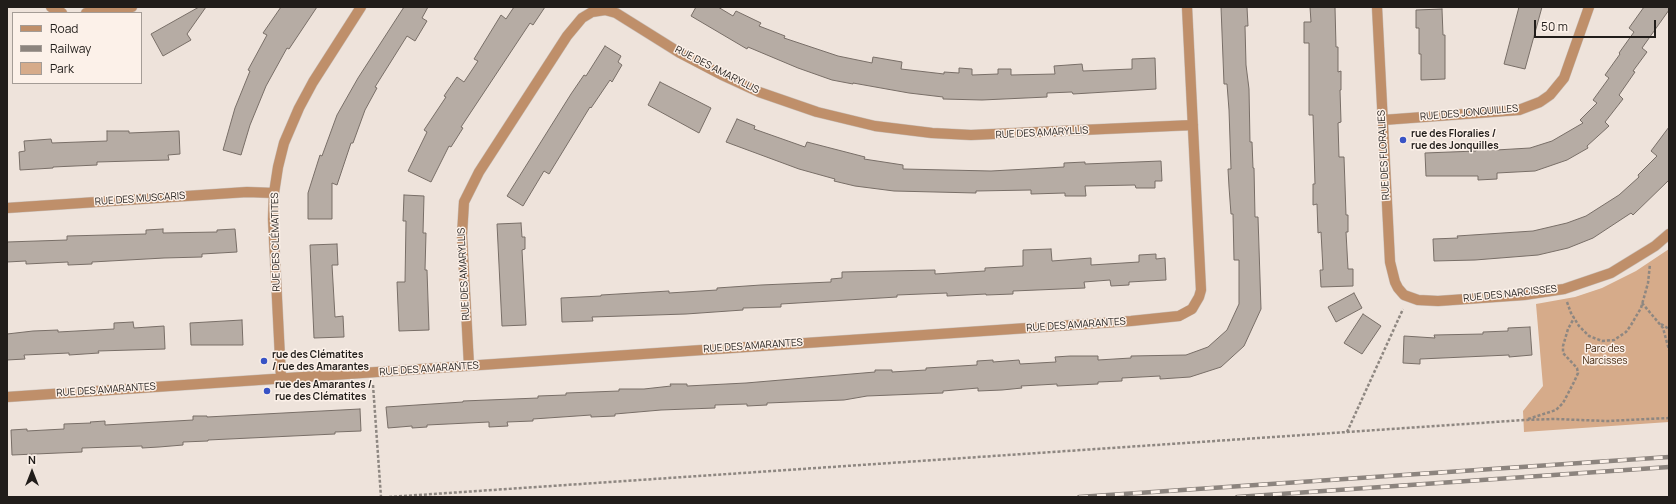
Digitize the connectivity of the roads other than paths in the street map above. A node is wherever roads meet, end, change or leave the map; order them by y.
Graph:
1 (132, 7) edge
2 (361, 7) edge
3 (1187, 7) edge
4 (1377, 7) edge
5 (1589, 7) edge
6 (102, 12) edge
7 (1383, 120) junction
8 (1194, 125) junction
9 (274, 193) junction
10 (7, 208) edge
11 (1669, 234) edge
12 (1409, 297) joint
13 (469, 366) junction
14 (281, 378) junction
15 (7, 397) edge

1 - 6 street
2 - 9 street, RUE DES CLÉMATITES
3 - 8 street, RUE DES AMARANTES
4 - 7 street, RUE DES FLORALIES
5 - 7 street, RUE DES JONQUILLES
7 - 12 street, RUE DES FLORALIES
8 - 13 street, RUE DES AMARANTES
8 - 13 street, RUE DES AMARYLLIS
9 - 10 street, RUE DES MUSCARIS
9 - 14 street, RUE DES CLÉMATITES
11 - 12 street, RUE DES NARCISSES
13 - 14 street, RUE DES AMARANTES
14 - 15 street, RUE DES AMARANTES

